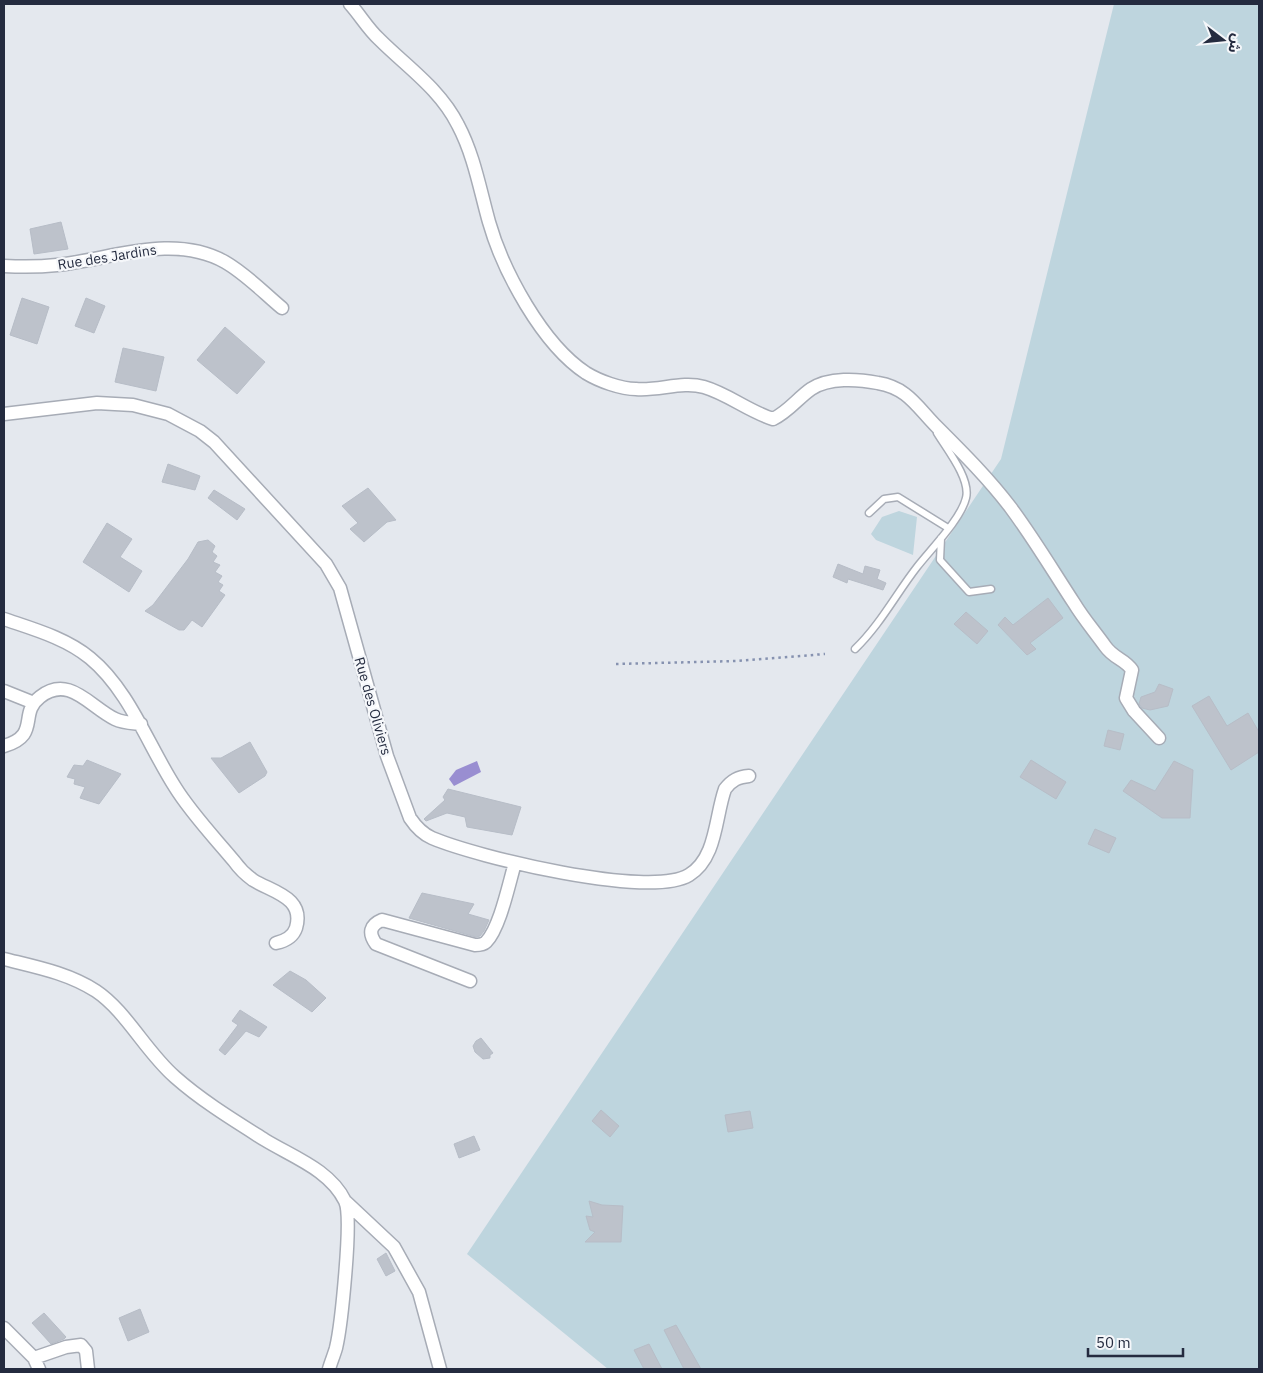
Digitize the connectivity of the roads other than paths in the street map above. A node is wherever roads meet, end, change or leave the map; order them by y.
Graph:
1 (350, 4) edge
2 (4, 266) edge
3 (282, 308) dead end
4 (4, 414) edge
5 (927, 416) junction
6 (870, 512) dead end
7 (948, 528) junction
8 (941, 538) junction
9 (991, 589) dead end
10 (4, 619) edge
11 (855, 649) dead end
12 (4, 691) edge
13 (34, 703) junction
14 (141, 724) junction
15 (1159, 738) dead end
16 (4, 746) edge
17 (750, 776) dead end
18 (515, 863) junction
19 (276, 943) dead end
20 (4, 959) edge
21 (470, 981) dead end
22 (346, 1202) junction
23 (4, 1328) edge
24 (37, 1364) edge
25 (88, 1369) edge
26 (329, 1369) edge
27 (440, 1369) edge

1 - 5 street
2 - 3 street, Rue des Jardins
4 - 18 street, Rue des Oliviers
5 - 7 lane
5 - 15 street
6 - 7 lane
7 - 8 lane
8 - 9 lane
8 - 11 lane
10 - 14 street
12 - 13 street
13 - 14 street
13 - 16 street
14 - 19 street
17 - 18 street, Rue des Oliviers
18 - 21 street
20 - 22 street
22 - 26 street
22 - 27 street
23 - 24 street
24 - 25 street

